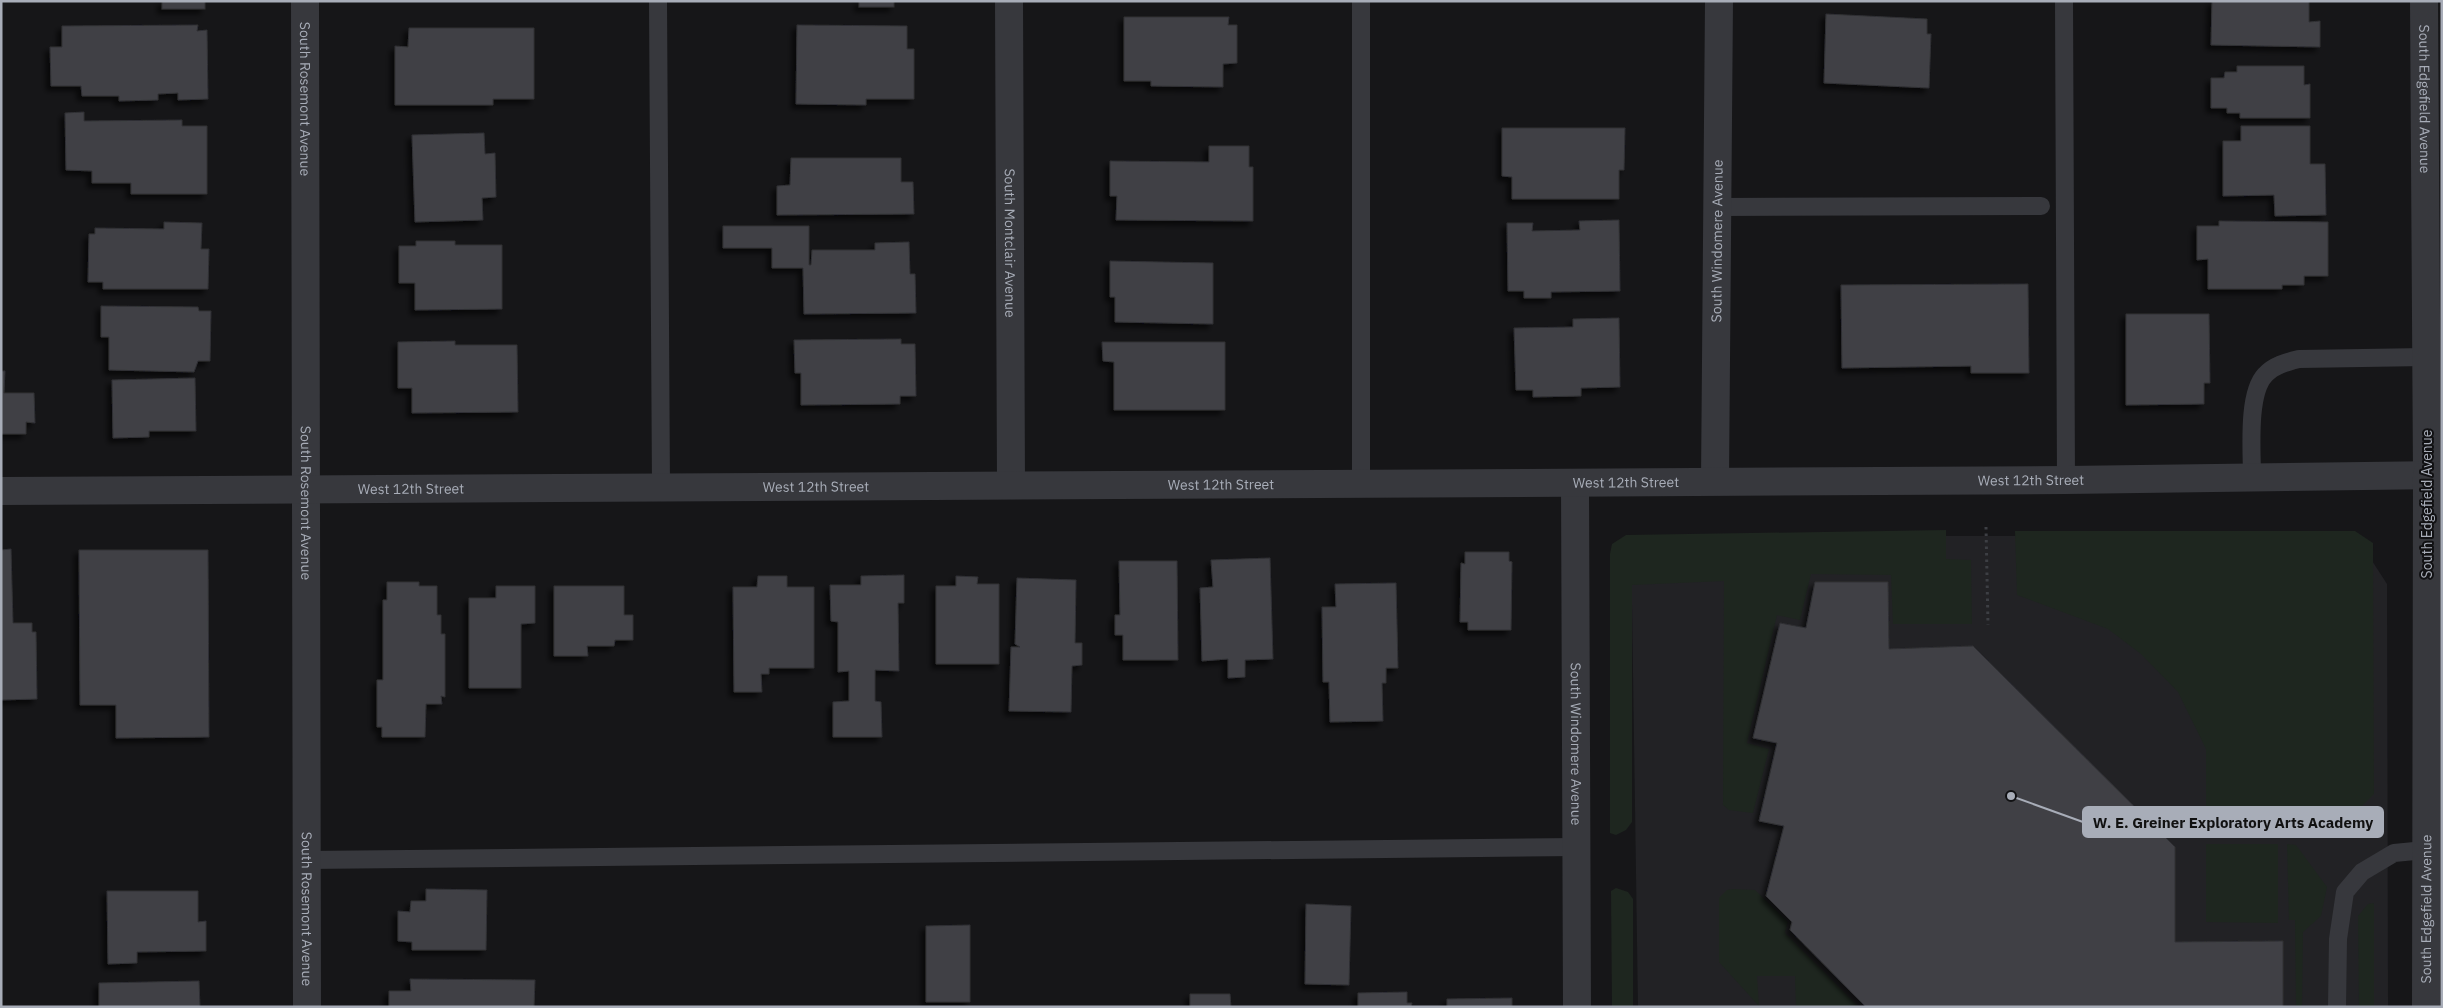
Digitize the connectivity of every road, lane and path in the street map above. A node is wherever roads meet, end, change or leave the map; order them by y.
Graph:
1 (305, 1) edge
2 (658, 1) edge
3 (1009, 1) edge
4 (1361, 1) edge
5 (1719, 1) edge
6 (2064, 1) edge
7 (2424, 1) edge
8 (2041, 206) dead end
9 (1718, 207) junction
10 (2426, 357) junction
11 (2434, 475) edge
12 (2252, 477) junction
13 (1715, 480) junction
14 (2066, 480) junction
15 (1360, 483) junction
16 (1576, 483) junction
17 (1011, 485) junction
18 (661, 488) junction
19 (308, 489) junction
20 (1, 491) edge
21 (1986, 527) dead end
22 (1988, 624) dead end
23 (1577, 847) junction
24 (2425, 850) junction
25 (306, 860) junction
26 (307, 1007) edge
27 (1577, 1007) edge
28 (2336, 1007) edge
29 (2426, 1007) edge

1 - 19 street, South Rosemont Avenue
2 - 18 lane
3 - 17 street, South Montclair Avenue
4 - 15 lane
5 - 9 street, South Windomere Avenue
6 - 14 lane
7 - 10 street, South Edgefield Avenue
8 - 9 lane
9 - 13 street, South Windomere Avenue
10 - 11 street, South Edgefield Avenue
10 - 12 lane
11 - 12 street, West 12th Street
11 - 24 street, South Edgefield Avenue
12 - 14 street, West 12th Street
13 - 14 street, West 12th Street
13 - 16 street, West 12th Street
15 - 16 street, West 12th Street
15 - 17 street, West 12th Street
16 - 23 street, South Windomere Avenue
17 - 18 street, West 12th Street
18 - 19 street, West 12th Street
19 - 20 street, West 12th Street
19 - 25 street, South Rosemont Avenue
21 - 22 path
23 - 25 lane
23 - 27 street, South Windomere Avenue
24 - 28 lane
24 - 29 street, South Edgefield Avenue
25 - 26 street, South Rosemont Avenue

